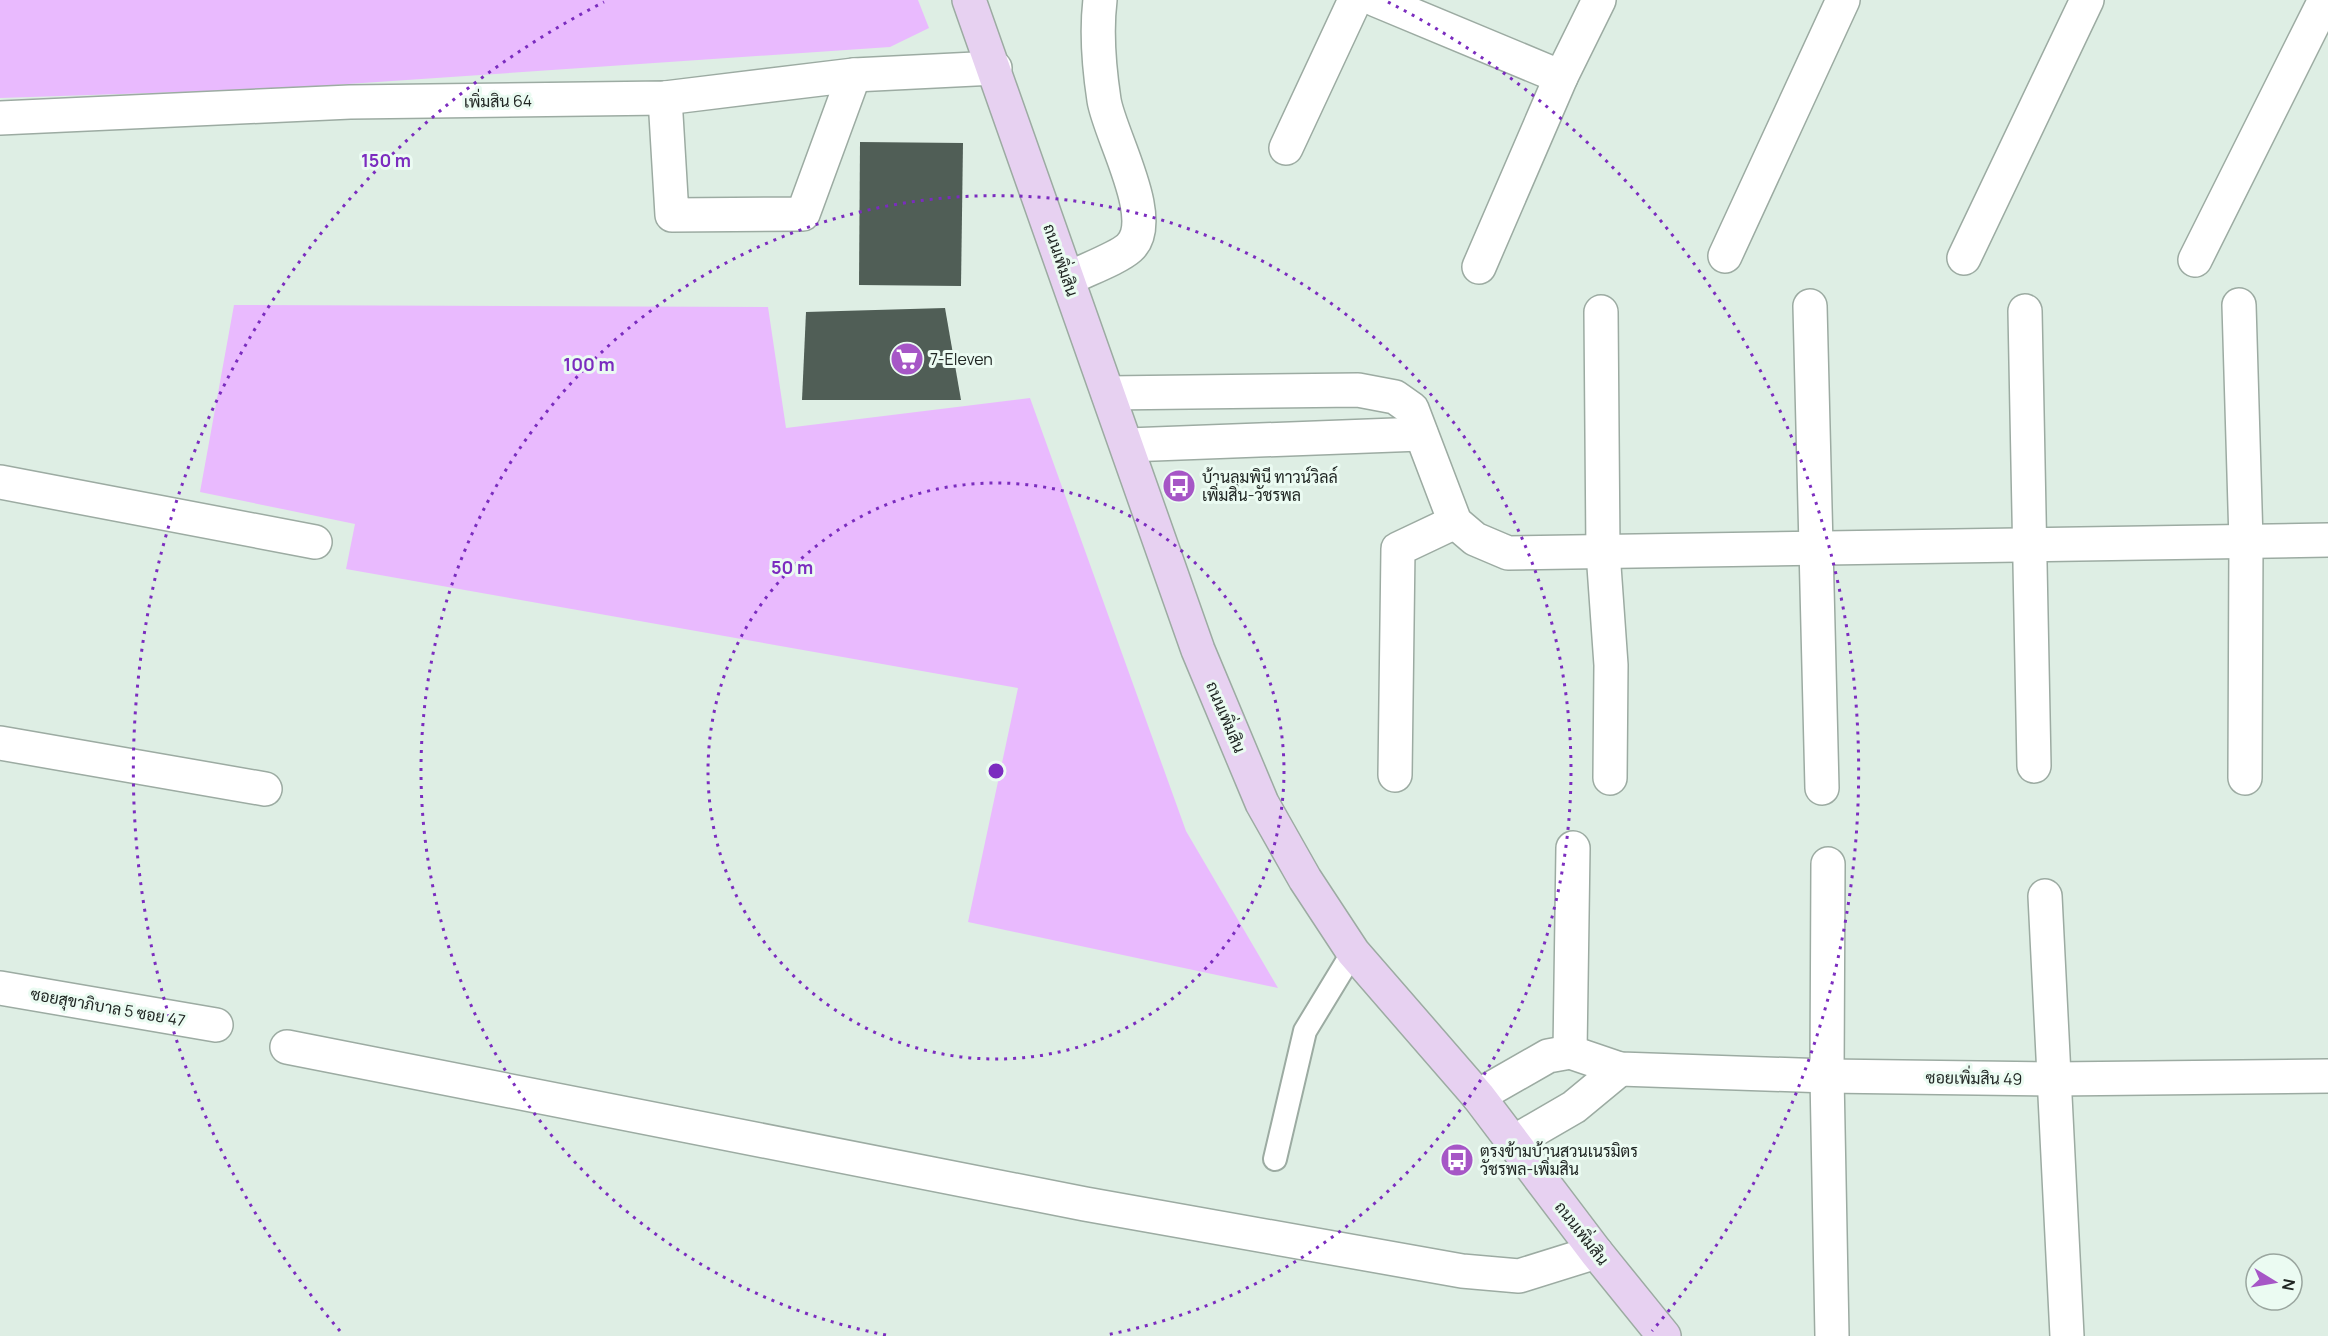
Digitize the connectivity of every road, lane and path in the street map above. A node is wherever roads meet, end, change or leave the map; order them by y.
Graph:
1 (969, 0) edge
2 (1100, 0) edge
3 (1354, 0) edge
4 (1376, 0) edge
5 (1599, 0) edge
6 (1843, 0) edge
7 (2087, 0) edge
8 (2325, 0) edge
9 (995, 68) junction
10 (854, 75) junction
11 (1561, 77) junction
12 (665, 98) junction
13 (0, 118) edge
14 (1286, 148) dead end
15 (1725, 256) dead end
16 (1964, 258) dead end
17 (2195, 260) dead end
18 (1479, 267) dead end
19 (1068, 279) junction
20 (2239, 305) dead end
21 (1810, 306) dead end
22 (2025, 311) dead end
23 (1601, 312) dead end
24 (1108, 393) junction
25 (1420, 435) junction
26 (1128, 445) junction
27 (0, 482) edge
28 (1455, 522) junction
29 (2328, 540) edge
30 (2246, 541) junction
31 (315, 542) dead end
32 (2031, 544) junction
33 (1816, 548) junction
34 (1603, 552) junction
35 (0, 743) edge
36 (2034, 766) dead end
37 (1395, 775) dead end
38 (1610, 778) dead end
39 (2245, 778) dead end
40 (1822, 788) dead end
41 (265, 789) dead end
42 (1573, 848) dead end
43 (1828, 864) dead end
44 (2045, 896) dead end
45 (1353, 952) junction
46 (0, 988) edge
47 (216, 1025) dead end
48 (287, 1047) dead end
49 (1570, 1052) junction
50 (1620, 1069) junction
51 (1827, 1076) junction
52 (2328, 1076) edge
53 (2054, 1079) junction
54 (1478, 1096) junction
55 (1512, 1143) junction
56 (1275, 1159) dead end
57 (1596, 1252) junction
58 (1664, 1336) edge
59 (1832, 1336) edge
60 (2067, 1336) edge

1 - 9 street, ถนนเพิ่มสิน
2 - 19 street
3 - 14 street
4 - 11 street
5 - 11 street
6 - 15 street
7 - 16 street
8 - 17 street
9 - 10 street, เพิ่มสิน 64
9 - 19 street, ถนนเพิ่มสิน
10 - 12 street, เพิ่มสิน 64
10 - 12 street
11 - 18 street
12 - 13 street, เพิ่มสิน 64
19 - 24 street, ถนนเพิ่มสิน
20 - 30 street
21 - 33 street
22 - 32 street
23 - 34 street
24 - 25 street
24 - 26 street, ถนนเพิ่มสิน
25 - 26 street
25 - 28 street
26 - 45 street, ถนนเพิ่มสิน
27 - 31 street
28 - 34 street
28 - 37 street
29 - 30 street
30 - 32 street
30 - 39 street
32 - 33 street
32 - 36 street
33 - 34 street
33 - 40 street
34 - 38 street
35 - 41 street
42 - 49 street
43 - 51 street
44 - 53 street
45 - 54 street, ถนนเพิ่มสิน
45 - 56 lane
46 - 47 street, ซอยสุขาภิบาล 5 ซอย 47
48 - 57 street
49 - 50 street, ซอยเพิ่มสิน 49
49 - 54 street
50 - 51 street, ซอยเพิ่มสิน 49
50 - 55 street
51 - 53 street, ซอยเพิ่มสิน 49
51 - 59 street
52 - 53 street, ซอยเพิ่มสิน 49
53 - 60 street
54 - 55 street, ถนนเพิ่มสิน
55 - 57 street, ถนนเพิ่มสิน
57 - 58 street, ถนนเพิ่มสิน

